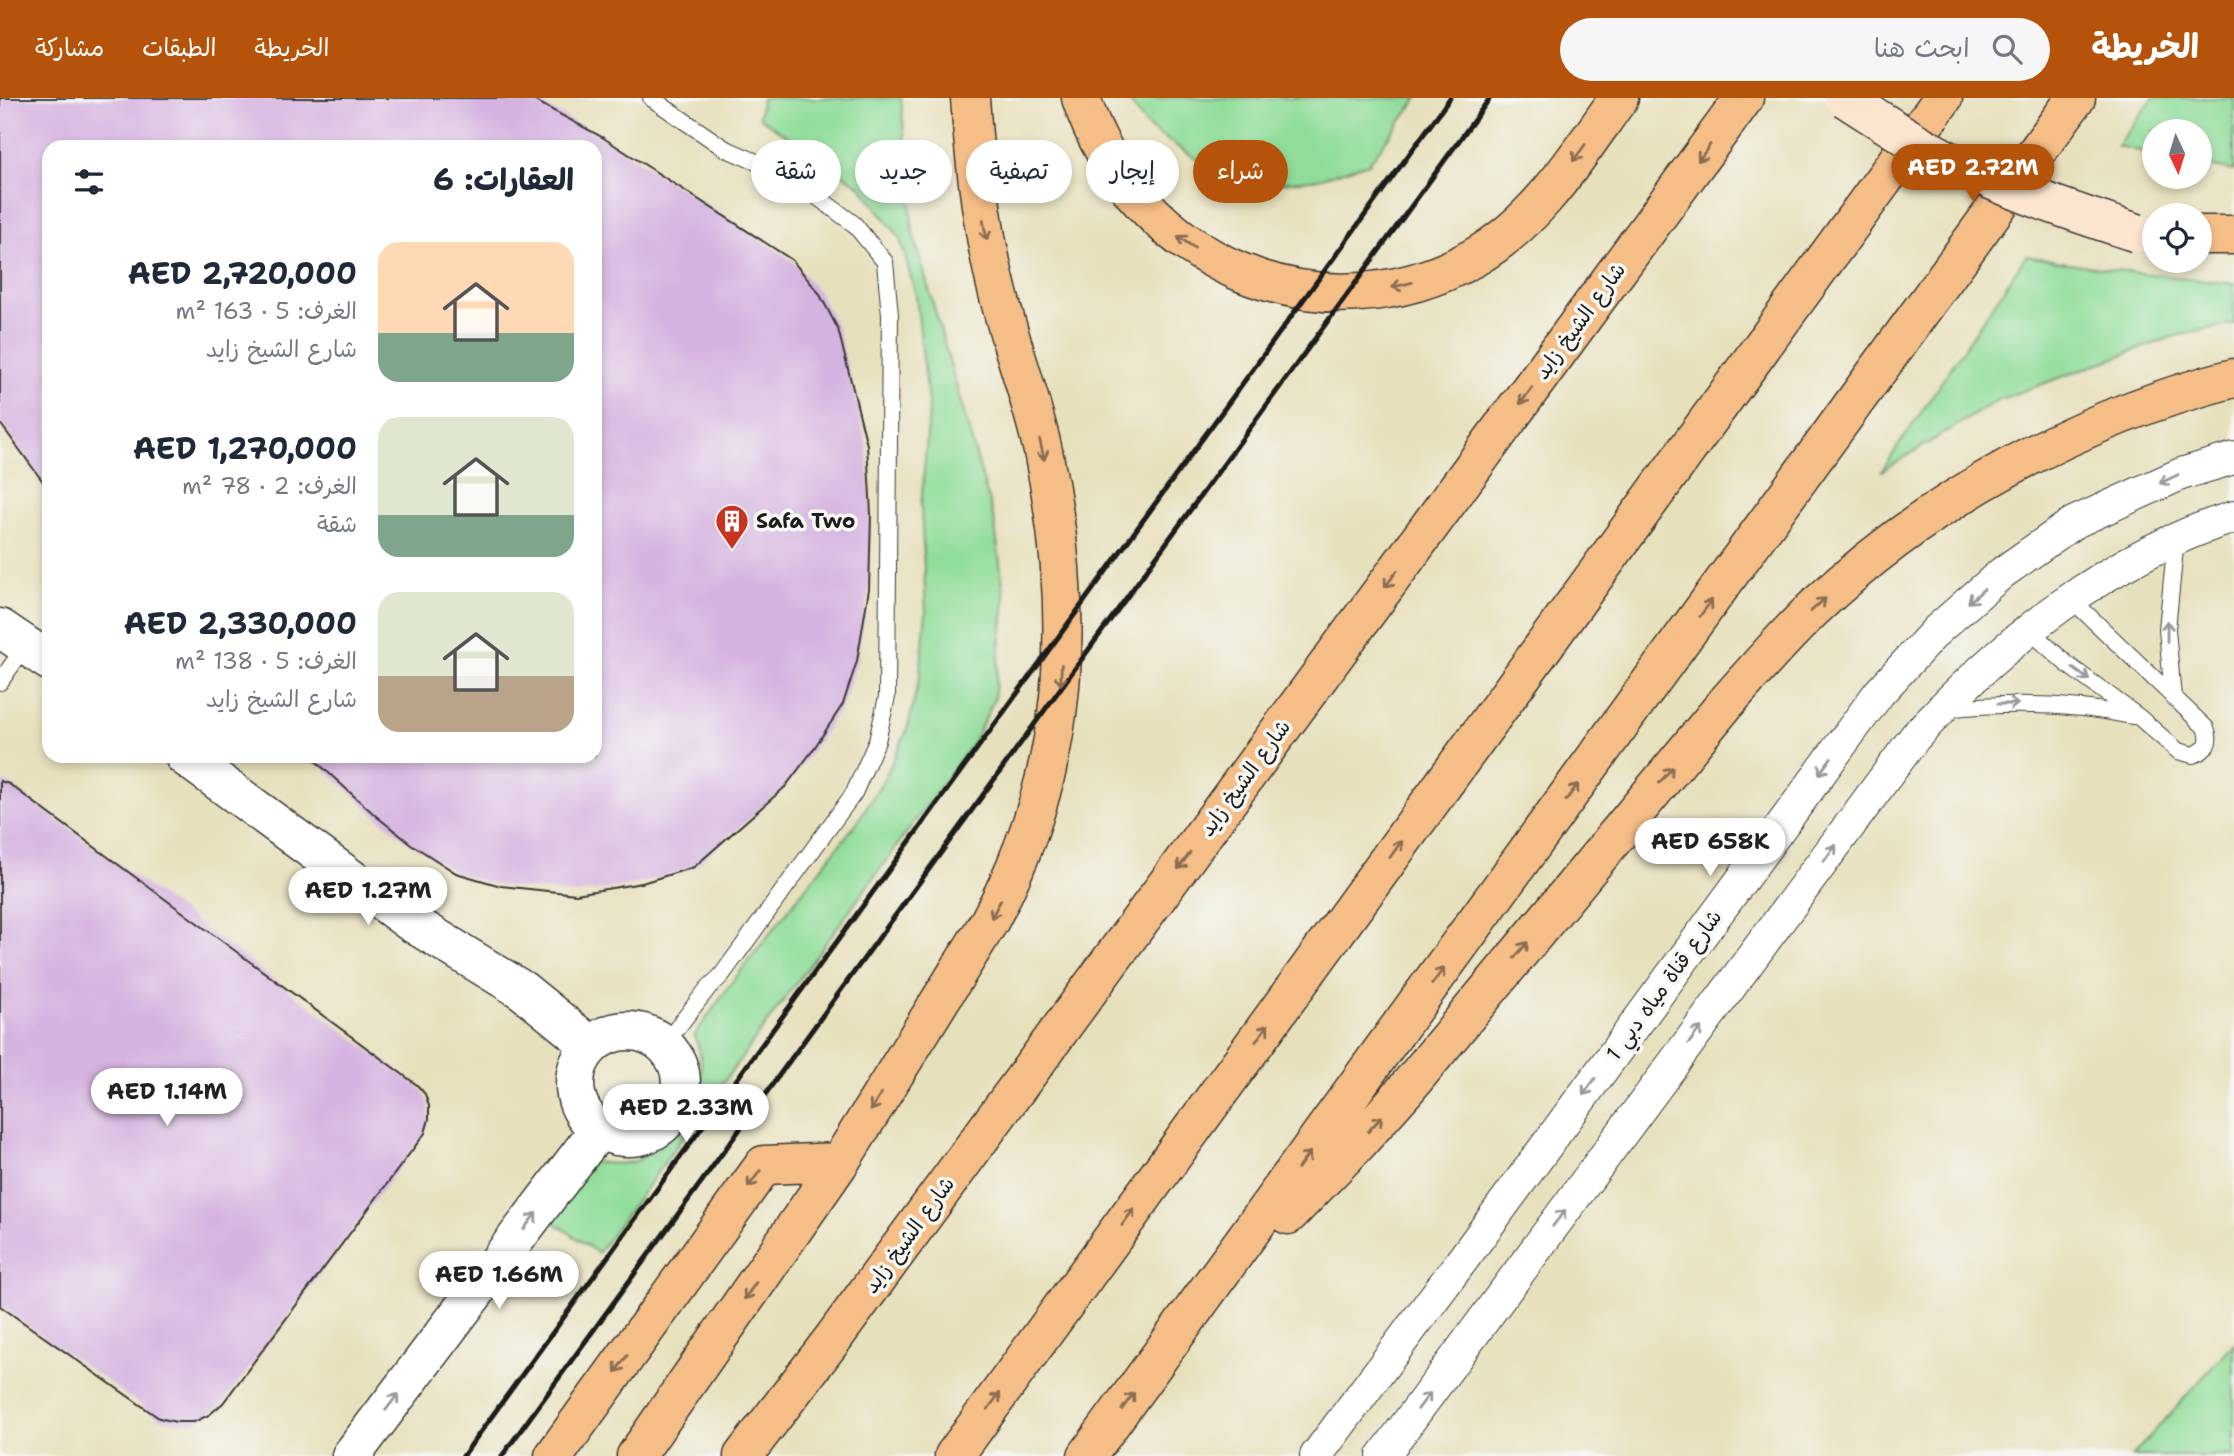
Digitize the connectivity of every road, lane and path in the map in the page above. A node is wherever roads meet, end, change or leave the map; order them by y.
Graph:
1 (651, 98) edge
2 (970, 98) edge
3 (975, 98) edge
4 (1081, 98) edge
5 (1619, 98) edge
6 (1744, 98) edge
7 (1845, 98) edge
8 (1943, 98) edge
9 (2077, 98) edge
10 (973, 138) junction
11 (2142, 232) edge
12 (2212, 235) edge
13 (2234, 235) edge
14 (2234, 378) edge
15 (2234, 458) edge
16 (2234, 517) edge
17 (2176, 539) junction
18 (2071, 599) junction
19 (2029, 631) junction
20 (25, 645) edge
21 (0, 681) edge
22 (2173, 698) junction
23 (1940, 710) junction
24 (2140, 718) junction
25 (194, 763) edge
26 (664, 1045) junction
27 (590, 1046) junction
28 (599, 1129) junction
29 (840, 1161) junction
30 (1206, 1295) junction
31 (351, 1456) edge
32 (554, 1456) edge
33 (635, 1456) edge
34 (743, 1456) edge
35 (954, 1456) edge
36 (1087, 1456) edge
37 (1316, 1456) edge
38 (1383, 1456) edge

1 - 26 lane
2 - 10 highway
3 - 10 highway
5 -> 4 highway
6 -> 34 highway, شارع الشيخ زايد
7 - 11 main road, bridge
35 -> 8 highway
30 -> 9 highway
10 -> 29 highway
12 - 13 highway
30 -> 14 highway
15 -> 37 street, شارع قناة مياه دبي 1
16 - 17 street
17 - 18 street
22 -> 17 lane
18 - 19 street
18 - 22 lane
19 - 23 street
19 -> 24 lane
20 - 21 lane
22 - 24 lane
23 -> 24 lane
38 -> 23 street
25 - 27 street
26 - 27 street
26 - 28 street
27 - 28 street
31 -> 28 street
29 -> 32 highway
29 -> 33 highway
36 -> 30 highway

